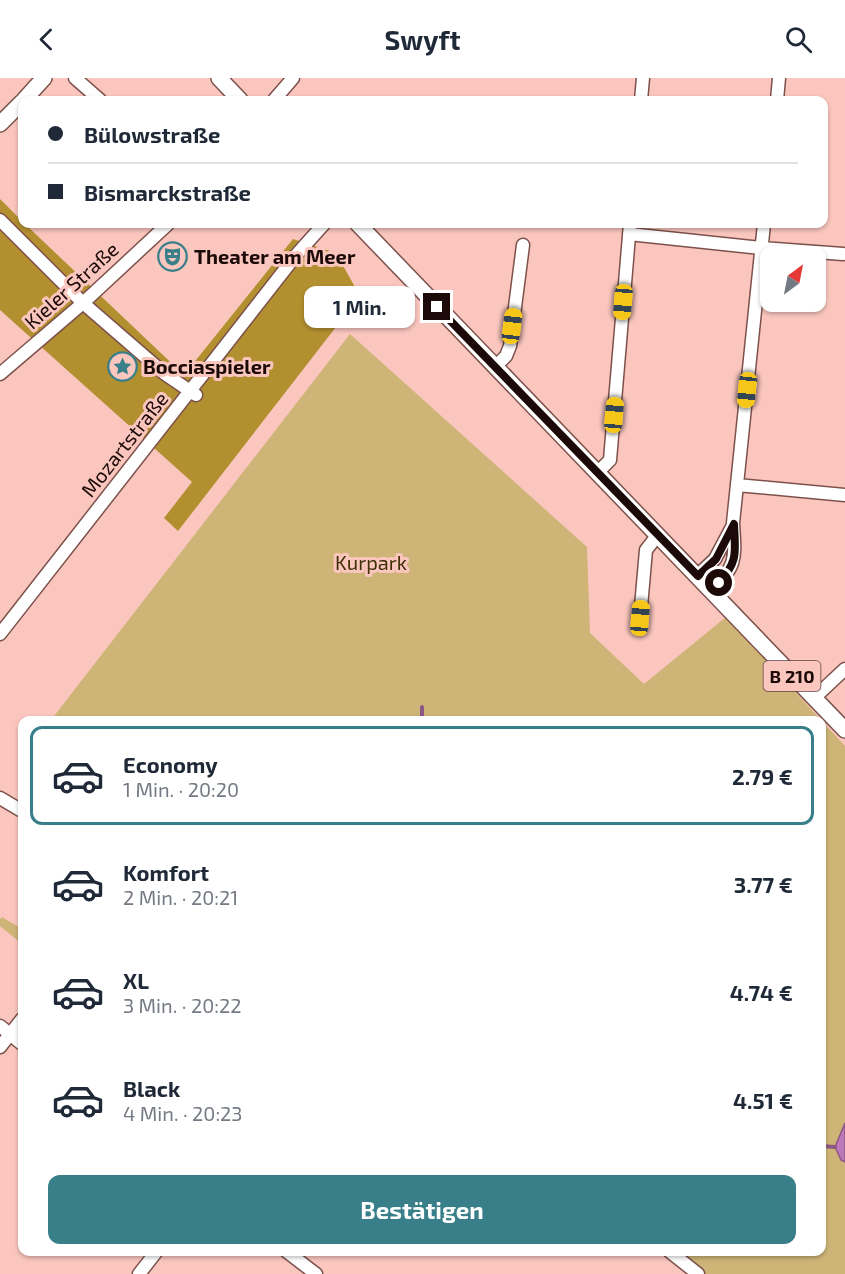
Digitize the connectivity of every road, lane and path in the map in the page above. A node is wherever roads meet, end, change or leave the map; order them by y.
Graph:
1 (44, 78) edge
2 (75, 78) edge
3 (219, 78) edge
4 (292, 78) edge
5 (643, 78) edge
6 (779, 78) edge
7 (28, 96) edge
8 (95, 96) edge
9 (236, 96) edge
10 (277, 96) edge
11 (641, 96) edge
12 (777, 96) edge
13 (18, 106) edge
14 (0, 124) edge
15 (0, 220) edge
16 (164, 228) edge
17 (320, 228) edge
18 (362, 228) edge
19 (764, 228) edge
20 (630, 229) edge
21 (523, 245) dead end
22 (761, 246) edge
23 (760, 248) edge
24 (826, 253) edge
25 (843, 254) dead end
26 (760, 258) edge
27 (83, 303) junction
28 (495, 367) junction
29 (0, 374) edge
30 (193, 394) junction
31 (597, 473) junction
32 (737, 485) junction
33 (845, 495) edge
34 (734, 524) junction
35 (657, 536) junction
36 (698, 576) junction
37 (711, 590) junction
38 (640, 618) dead end
39 (0, 634) edge
40 (845, 669) edge
41 (814, 698) junction
42 (845, 730) edge
43 (0, 798) edge
44 (18, 809) edge
45 (18, 1021) edge
46 (5, 1030) edge
47 (18, 1041) edge
48 (0, 1047) edge
49 (153, 1256) edge
50 (293, 1256) edge
51 (675, 1256) edge
52 (139, 1274) edge
53 (316, 1274) edge
54 (698, 1274) edge

1 - 7 main road
2 - 8 street
3 - 9 main road
4 - 10 street
5 - 11 street
6 - 12 street
13 - 14 main road
15 - 27 street
16 - 27 street, Kieler Straße
17 - 30 street, Mozartstraße
18 - 28 main road, B 210
19 - 22 street
20 - 23 street
20 - 31 street
21 - 28 street
24 - 25 street
26 - 32 street
27 - 29 street, Kieler Straße
27 - 30 street
28 - 31 main road, B 210
30 - 39 street, Mozartstraße
31 - 35 main road, B 210
32 - 33 street
32 - 34 street
34 - 36 street
34 - 37 street
35 - 36 main road, B 210
35 - 38 street
36 - 37 main road, B 210
37 - 41 main road, B 210
40 - 41 street
41 - 42 main road, B 210
43 - 44 street
45 - 46 street
46 - 47 street
46 - 48 street
49 - 52 street
50 - 53 street
51 - 54 street

